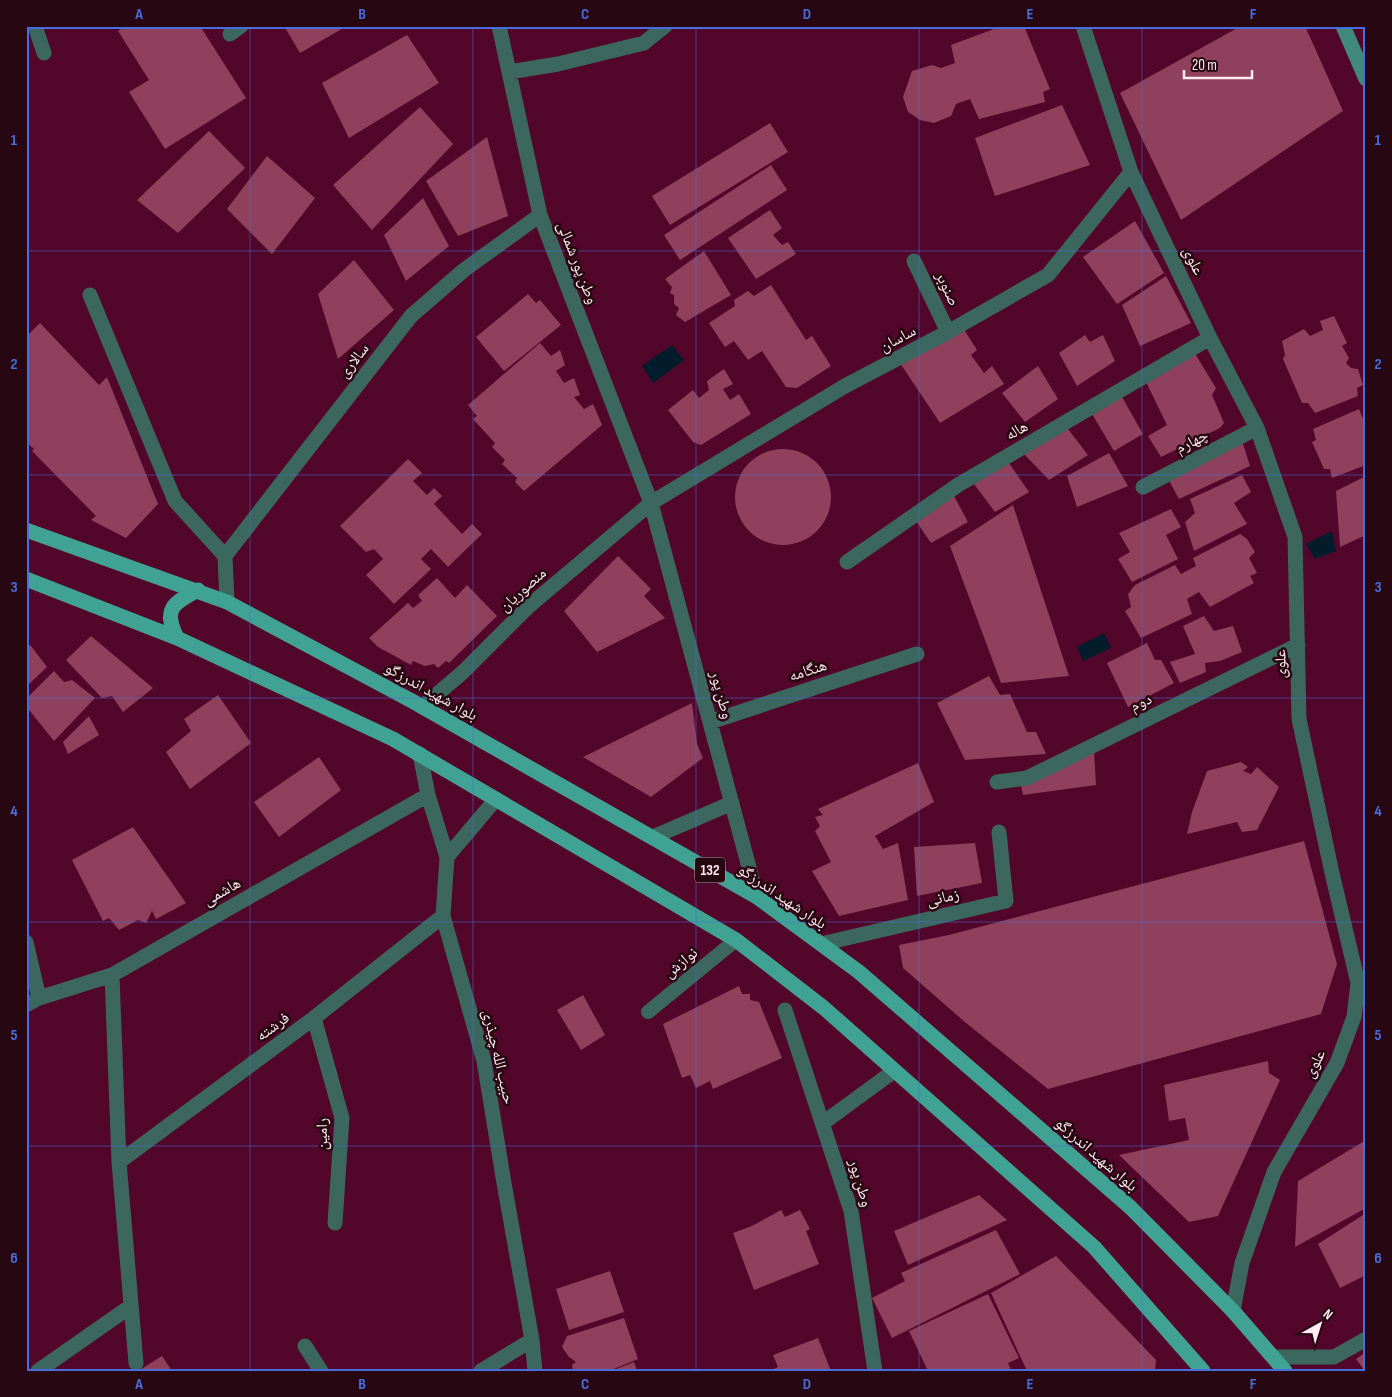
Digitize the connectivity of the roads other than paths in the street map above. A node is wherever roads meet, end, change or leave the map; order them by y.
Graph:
1 (35, 26) edge
2 (499, 26) edge
3 (665, 26) edge
4 (1082, 26) edge
5 (1343, 26) edge
6 (44, 53) dead end
7 (509, 72) junction
8 (1366, 79) edge
9 (1131, 172) junction
10 (540, 215) junction
11 (914, 261) dead end
12 (90, 295) dead end
13 (948, 332) junction
14 (1210, 338) junction
15 (1257, 428) junction
16 (1142, 487) dead end
17 (652, 504) junction
18 (26, 530) edge
19 (225, 556) junction
20 (847, 562) dead end
21 (26, 579) edge
22 (198, 590) junction
23 (227, 602) junction
24 (177, 638) junction
25 (1298, 645) junction
26 (917, 654) dead end
27 (422, 707) junction
28 (710, 722) junction
29 (420, 754) junction
30 (997, 782) dead end
31 (428, 795) junction
32 (496, 799) junction
33 (732, 803) junction
34 (999, 832) dead end
35 (653, 837) junction
36 (447, 857) junction
37 (757, 896) junction
38 (443, 916) junction
39 (736, 940) junction
40 (26, 942) edge
41 (821, 944) junction
42 (112, 975) junction
43 (32, 1002) edge
44 (785, 1010) dead end
45 (648, 1012) dead end
46 (314, 1018) junction
47 (894, 1070) junction
48 (823, 1123) junction
49 (119, 1162) junction
50 (335, 1223) dead end
51 (131, 1306) junction
52 (1233, 1311) junction
53 (1366, 1339) edge
54 (532, 1340) junction
55 (305, 1346) dead end
56 (1274, 1357) junction
57 (136, 1363) dead end
58 (38, 1371) edge
59 (321, 1371) edge
60 (481, 1371) edge
61 (535, 1371) edge
62 (875, 1371) edge
63 (1203, 1371) edge
64 (1285, 1371) edge

1 - 6 street
2 - 7 street, وطن پور شمالی
3 - 7 street
4 - 9 street, علوی
5 - 8 main road
7 - 10 street, وطن پور شمالی
9 - 13 street, ساسان
9 - 14 street, علوی
10 - 17 street, وطن پور شمالی
10 - 19 street, سالاری
11 - 13 street, صنوبر
12 - 19 street
13 - 17 street, ساسان
14 - 15 street, علوی
14 - 20 street, هاله
15 - 16 street, چهارم
15 - 25 street, علوی
17 - 27 street, منصوریان
17 - 28 street, وطن پور
18 - 22 main road, بلوار شهید اندرزگو / 132
19 - 23 street
21 - 24 main road
22 - 23 main road, بلوار شهید اندرزگو / 132
22 - 24 main road
23 - 27 main road, بلوار شهید اندرزگو / 132
24 - 29 main road
25 - 30 street, دوم
25 - 52 street, علوی
26 - 28 street, هنگامه
27 - 35 main road, بلوار شهید اندرزگو / 132
28 - 33 street, وطن پور
29 - 31 street, حبیب الله چیذری
29 - 32 main road
31 - 36 street, حبیب الله چیذری
31 - 42 street, هاشمی
32 - 36 street
32 - 39 main road
33 - 35 street
33 - 37 street, وطن پور
34 - 41 street, زمانی
35 - 37 main road, بلوار شهید اندرزگو / 132
36 - 38 street, حبیب الله چیذری
37 - 41 main road, بلوار شهید اندرزگو / 132
38 - 46 street, فرشته
38 - 54 street, حبیب الله چیذری
39 - 45 lane, نوازش
39 - 47 main road
40 - 43 street
41 - 52 main road, بلوار شهید اندرزگو / 132
42 - 43 street, هاشمی
42 - 49 street
44 - 48 street, وطن پور
46 - 49 street, فرشته
46 - 50 street, رامین
47 - 48 street
47 - 63 main road
48 - 62 street, وطن پور
49 - 51 street
51 - 57 street
51 - 58 street
52 - 56 main road, بلوار شهید اندرزگو / 132
53 - 56 street
54 - 60 street
54 - 61 street, حبیب الله چیذری
55 - 59 street
56 - 64 main road, بلوار شهید اندرزگو / 132

